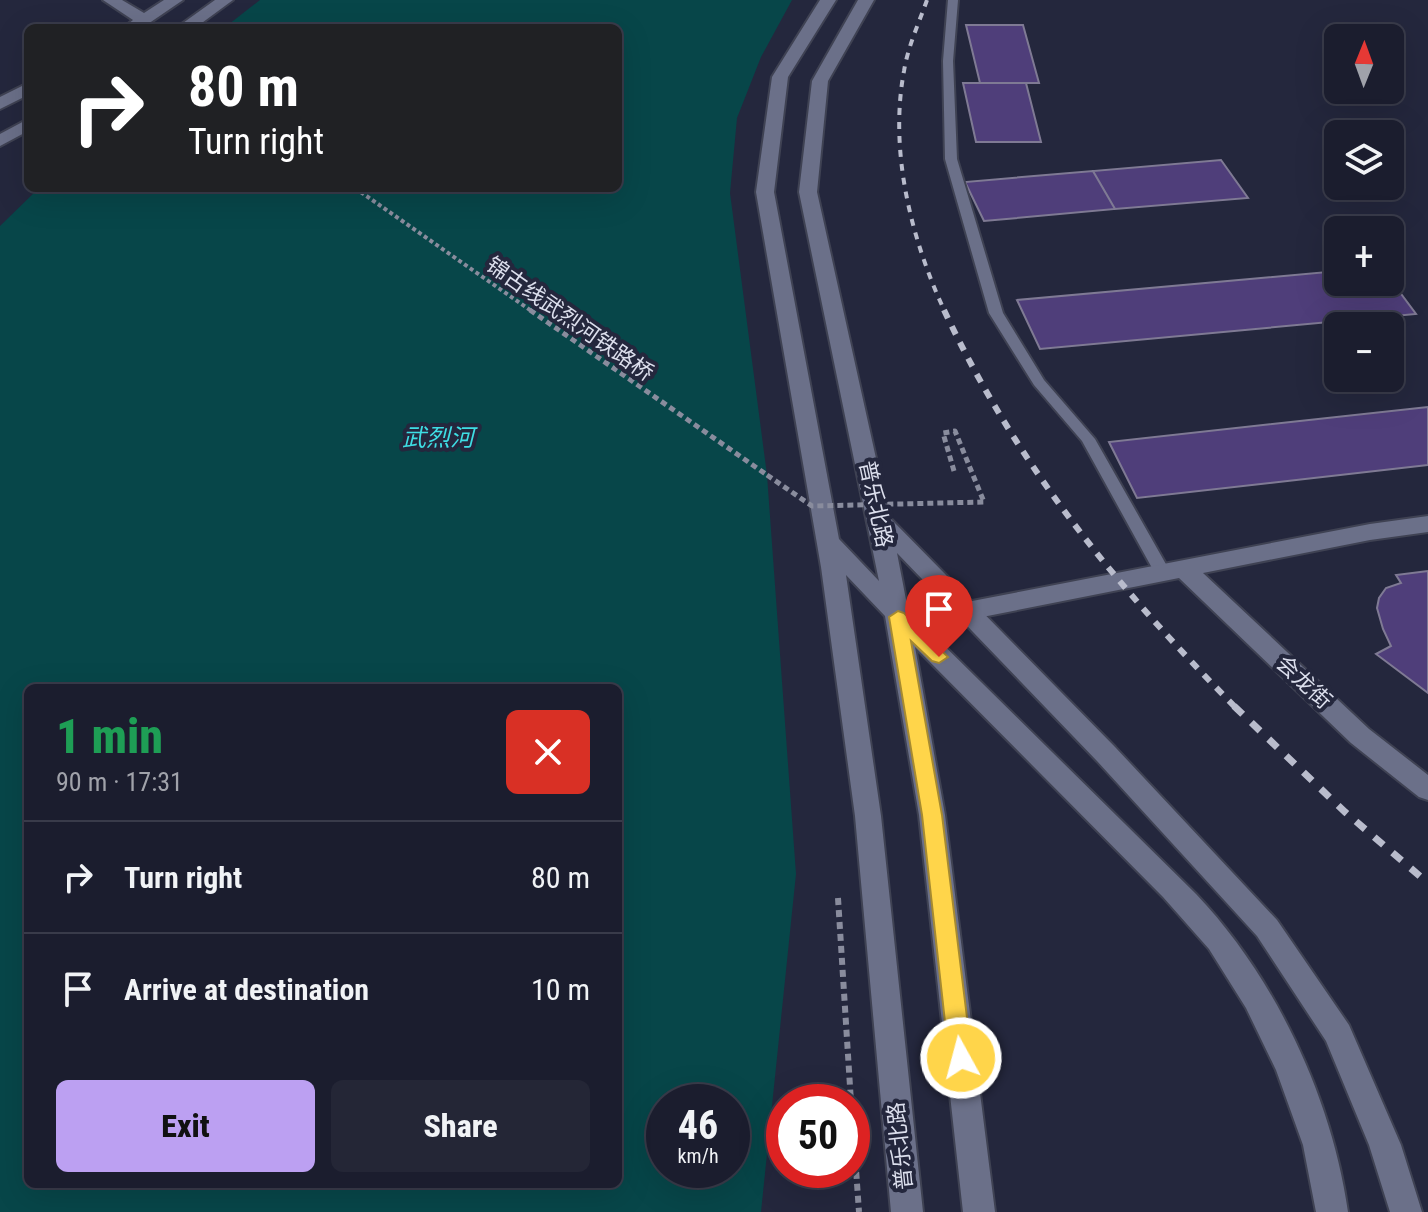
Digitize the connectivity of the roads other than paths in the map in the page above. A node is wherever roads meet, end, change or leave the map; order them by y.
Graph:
1 (111, 0) edge
2 (175, 0) edge
3 (225, 0) edge
4 (828, 0) edge
5 (866, 0) edge
6 (953, 0) edge
7 (137, 24) edge
8 (190, 24) edge
9 (24, 90) edge
10 (0, 104) edge
11 (24, 126) edge
12 (3, 136) edge
13 (879, 520) junction
14 (1428, 524) edge
15 (829, 542) junction
16 (1174, 571) junction
17 (967, 611) junction
18 (898, 617) junction
19 (1428, 790) edge
20 (907, 1212) edge
21 (979, 1212) edge
22 (1332, 1212) edge
23 (1406, 1212) edge

1 - 7 main road
2 - 7 main road
3 - 8 main road
4 - 15 main road, 普乐北路
5 - 13 main road, 普乐北路
6 - 16 lane
9 - 10 main road
11 - 12 main road
13 - 17 main road
13 - 18 main road, 普乐北路
14 - 16 main road
15 - 18 main road
15 - 20 main road, 普乐北路
16 - 17 main road
16 - 19 main road, 会龙街
17 - 23 main road
18 - 21 main road, 普乐北路
18 - 22 main road

